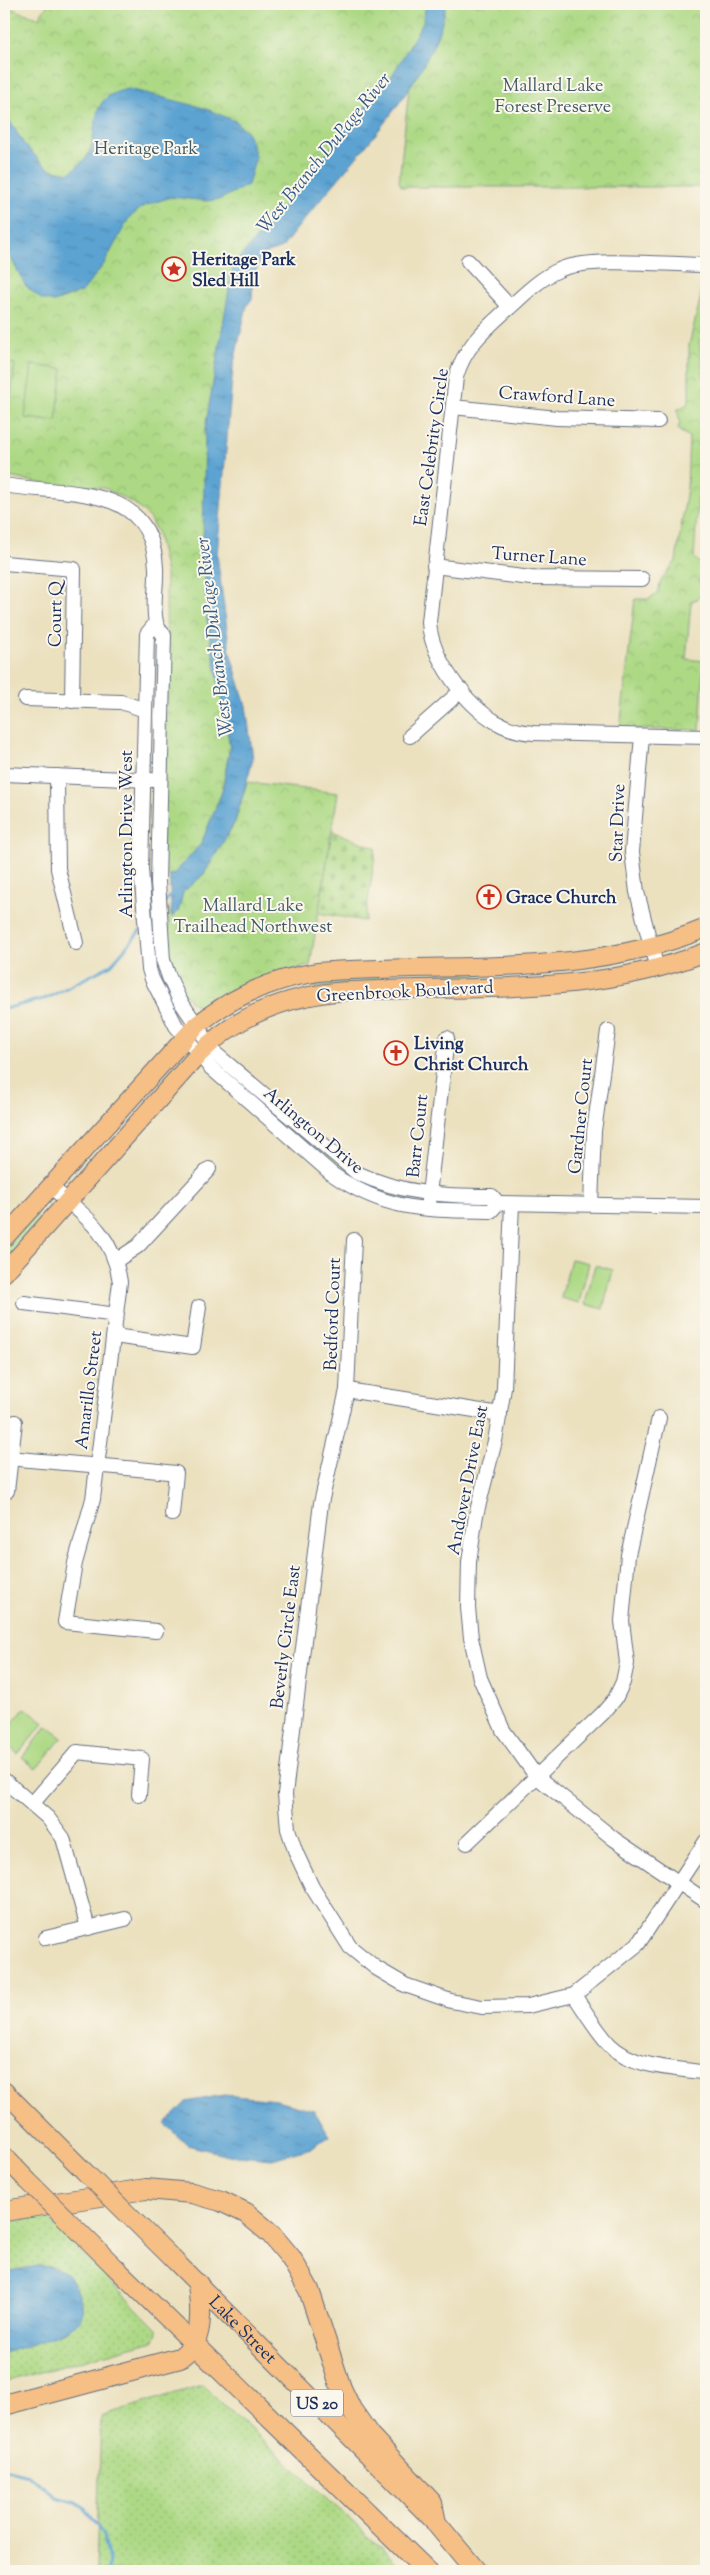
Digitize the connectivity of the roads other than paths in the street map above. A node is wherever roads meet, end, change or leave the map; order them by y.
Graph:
1 (468, 261) dead end
2 (706, 266) edge
3 (510, 307) junction
4 (453, 407) junction
5 (658, 421) dead end
6 (4, 485) edge
7 (4, 562) edge
8 (434, 566) junction
9 (642, 579) dead end
10 (156, 623) junction
11 (462, 690) junction
12 (25, 699) dead end
13 (72, 701) junction
14 (146, 710) junction
15 (410, 736) dead end
16 (642, 736) junction
17 (706, 737) edge
18 (4, 774) edge
19 (57, 776) junction
20 (144, 780) junction
21 (160, 780) junction
22 (706, 928) edge
23 (76, 942) dead end
24 (651, 948) junction
25 (706, 952) edge
26 (657, 969) junction
27 (190, 1031) junction
28 (608, 1031) dead end
29 (447, 1038) dead end
30 (204, 1049) junction
31 (209, 1170) dead end
32 (50, 1186) junction
33 (429, 1194) junction
34 (67, 1200) junction
35 (505, 1203) junction
36 (591, 1204) junction
37 (706, 1207) edge
38 (428, 1209) junction
39 (4, 1238) edge
40 (354, 1240) dead end
41 (117, 1260) junction
42 (4, 1273) edge
43 (24, 1303) dead end
44 (199, 1307) dead end
45 (117, 1315) junction
46 (114, 1336) junction
47 (347, 1390) junction
48 (500, 1414) junction
49 (659, 1418) dead end
50 (15, 1422) dead end
51 (11, 1458) junction
52 (98, 1465) junction
53 (7, 1492) dead end
54 (172, 1514) dead end
55 (156, 1631) dead end
56 (536, 1776) junction
57 (6, 1785) edge
58 (139, 1795) dead end
59 (32, 1804) junction
60 (706, 1842) edge
61 (467, 1843) dead end
62 (680, 1884) junction
63 (706, 1901) edge
64 (125, 1919) dead end
65 (88, 1928) junction
66 (46, 1938) dead end
67 (574, 1995) junction
68 (700, 2072) dead end
69 (4, 2091) edge
70 (4, 2156) edge
71 (4, 2211) edge
72 (198, 2284) junction
73 (194, 2344) junction
74 (4, 2405) edge
75 (436, 2523) junction
76 (427, 2571) edge
77 (476, 2571) edge

1 - 3 street
2 - 3 street, East Celebrity Circle
3 - 4 street, East Celebrity Circle
4 - 5 street, Crawford Lane
4 - 8 street, East Celebrity Circle
6 - 10 street, Arlington Drive West
7 - 13 street, Court Q
8 - 9 street, Turner Lane
8 - 11 street, East Celebrity Circle
10 - 14 street, Arlington Drive West
10 - 21 street, Arlington Drive West
11 - 15 street
11 - 16 street, East Celebrity Circle
12 - 13 street
13 - 14 street
14 - 20 street, Arlington Drive West
16 - 17 street, East Celebrity Circle
16 - 24 street, Star Drive
18 - 19 street
19 - 20 street
19 - 23 street
20 - 21 street
20 - 27 street, Arlington Drive West
21 - 27 street, Arlington Drive West
22 - 24 main road, Greenbrook Boulevard
24 - 26 street, Star Drive
24 - 27 main road, Greenbrook Boulevard
25 - 26 main road, Greenbrook Boulevard
26 - 30 main road, Greenbrook Boulevard
27 - 30 street, Arlington Drive
27 - 32 main road, Greenbrook Boulevard
28 - 36 street, Gardner Court
29 - 33 street, Barr Court
30 - 33 street, Arlington Drive
30 - 34 main road, Greenbrook Boulevard
30 - 38 street, Arlington Drive
31 - 41 street
32 - 34 street, Amarillo Street
32 - 39 main road, Greenbrook Boulevard
33 - 35 street, Arlington Drive
33 - 38 street, Barr Court
34 - 41 street, Amarillo Street
34 - 42 main road, Greenbrook Boulevard
35 - 36 street, Arlington Drive
35 - 38 street, Arlington Drive
35 - 48 street, Andover Drive East
36 - 37 street, Arlington Drive
40 - 47 street, Bedford Court
41 - 45 street, Amarillo Street
43 - 45 street
44 - 46 street
45 - 46 street, Amarillo Street
46 - 52 street, Amarillo Street
47 - 48 street
47 - 67 street, Beverly Circle East
48 - 56 street, Andover Drive East
49 - 56 street
50 - 51 street
51 - 52 street
51 - 53 street
52 - 54 street
52 - 55 street, Amarillo Street
56 - 61 street
56 - 62 street, Andover Drive East
57 - 59 street
58 - 59 street
59 - 65 street
60 - 62 street
62 - 63 street, Andover Drive East
62 - 67 street
64 - 65 street
65 - 66 street
67 - 68 street
69 - 72 main road, Lake Street / US 20, bridge
70 - 73 main road, US 20, bridge
71 - 75 highway
72 - 73 highway
72 - 75 main road, Lake Street / US 20
73 - 74 highway
73 - 76 highway, US 20
75 - 77 highway, Lake Street / US 20

